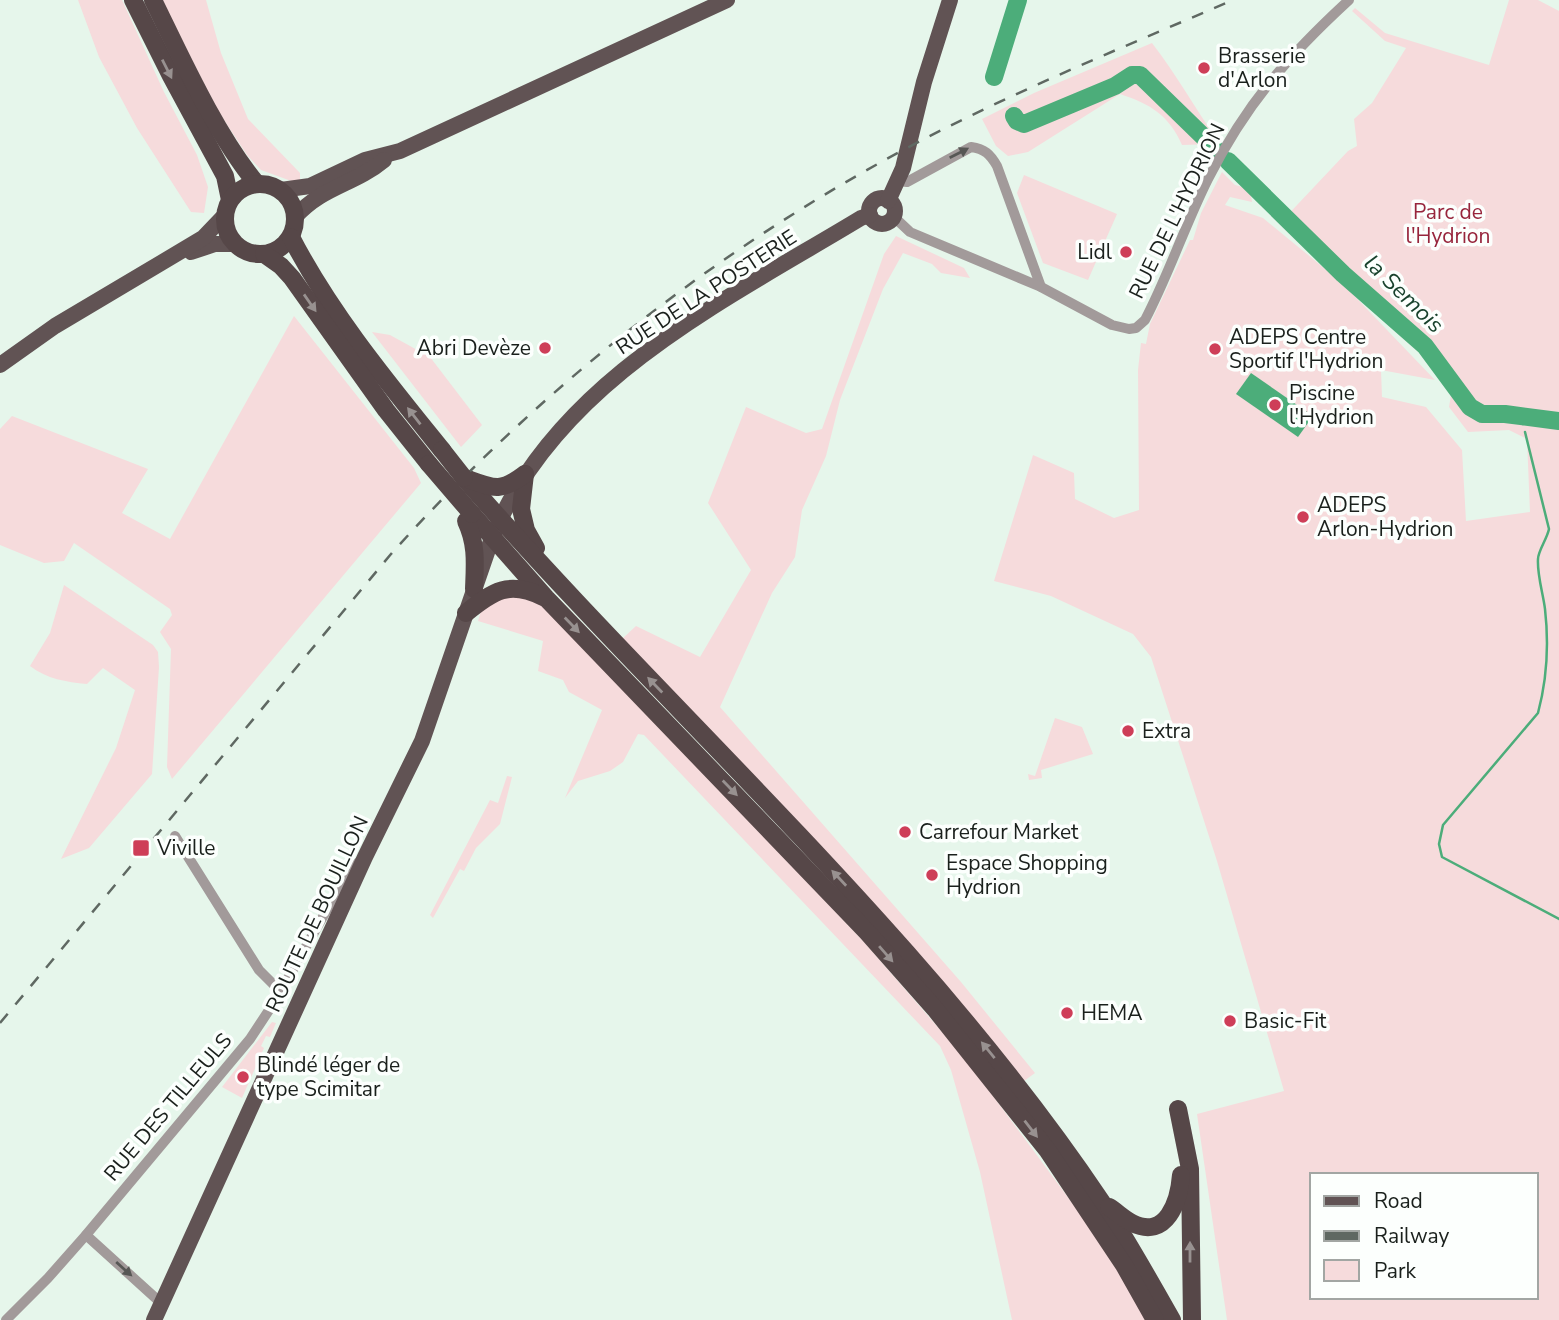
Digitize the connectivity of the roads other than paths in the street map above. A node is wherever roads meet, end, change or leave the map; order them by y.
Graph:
1 (133, 0) edge
2 (153, 0) edge
3 (727, 0) edge
4 (950, 0) edge
5 (1349, 0) edge
6 (391, 154) junction
7 (898, 181) junction
8 (256, 183) junction
9 (281, 190) junction
10 (227, 207) junction
11 (891, 209) junction
12 (295, 217) junction
13 (291, 237) junction
14 (234, 244) junction
15 (264, 254) junction
16 (172, 258) junction
17 (1041, 287) junction
18 (0, 365) edge
19 (435, 457) junction
20 (525, 474) junction
21 (489, 494) junction
22 (469, 518) junction
23 (500, 518) junction
24 (492, 538) junction
25 (538, 560) junction
26 (474, 589) junction
27 (547, 598) junction
28 (466, 613) junction
29 (175, 836) dead end
30 (365, 857) junction
31 (278, 996) junction
32 (299, 1002) junction
33 (1102, 1202) junction
34 (86, 1235) junction
35 (161, 1303) junction
36 (6, 1320) edge
37 (154, 1320) edge
38 (1155, 1320) edge
39 (1172, 1320) edge
40 (1192, 1320) edge

1 -> 10 highway
2 - 8 highway
3 - 6 main road
4 - 7 main road, RUE DE LA POSTERIE
5 - 17 street, RUE DE L'HYDRION
6 - 9 main road
6 - 12 main road
7 - 11 main road, RUE DE LA POSTERIE
7 -> 17 street
8 - 9 highway
8 - 10 highway
9 - 12 highway
10 - 14 highway
10 - 16 main road
11 - 17 street, RUE DE L'HYDRION
11 - 20 main road, RUE DE LA POSTERIE
12 - 13 highway
13 - 15 highway
19 -> 13 highway
14 - 15 highway
14 - 16 main road
15 -> 19 highway
16 - 18 main road
19 - 21 highway, bridge
19 - 22 highway, bridge
20 - 21 highway
20 - 23 main road, RUE DE LA POSTERIE
20 - 25 highway
21 - 23 highway
22 - 24 highway
22 - 26 highway
23 - 24 main road, ROUTE DE BOUILLON
23 - 25 highway
24 - 26 main road, ROUTE DE BOUILLON
24 - 27 highway
33 -> 25 highway
26 - 28 main road, ROUTE DE BOUILLON
27 - 28 highway
27 -> 38 highway
28 - 30 main road, ROUTE DE BOUILLON
29 - 31 street
30 - 31 street, RUE DES TILLEULS
30 - 32 main road, ROUTE DE BOUILLON
31 - 32 street
31 - 32 street
31 - 34 street, RUE DES TILLEULS
32 - 35 main road, ROUTE DE BOUILLON
33 - 39 highway
40 -> 33 highway
34 -> 35 street
34 - 36 street, RUE DES TILLEULS
35 - 37 main road, ROUTE DE BOUILLON

